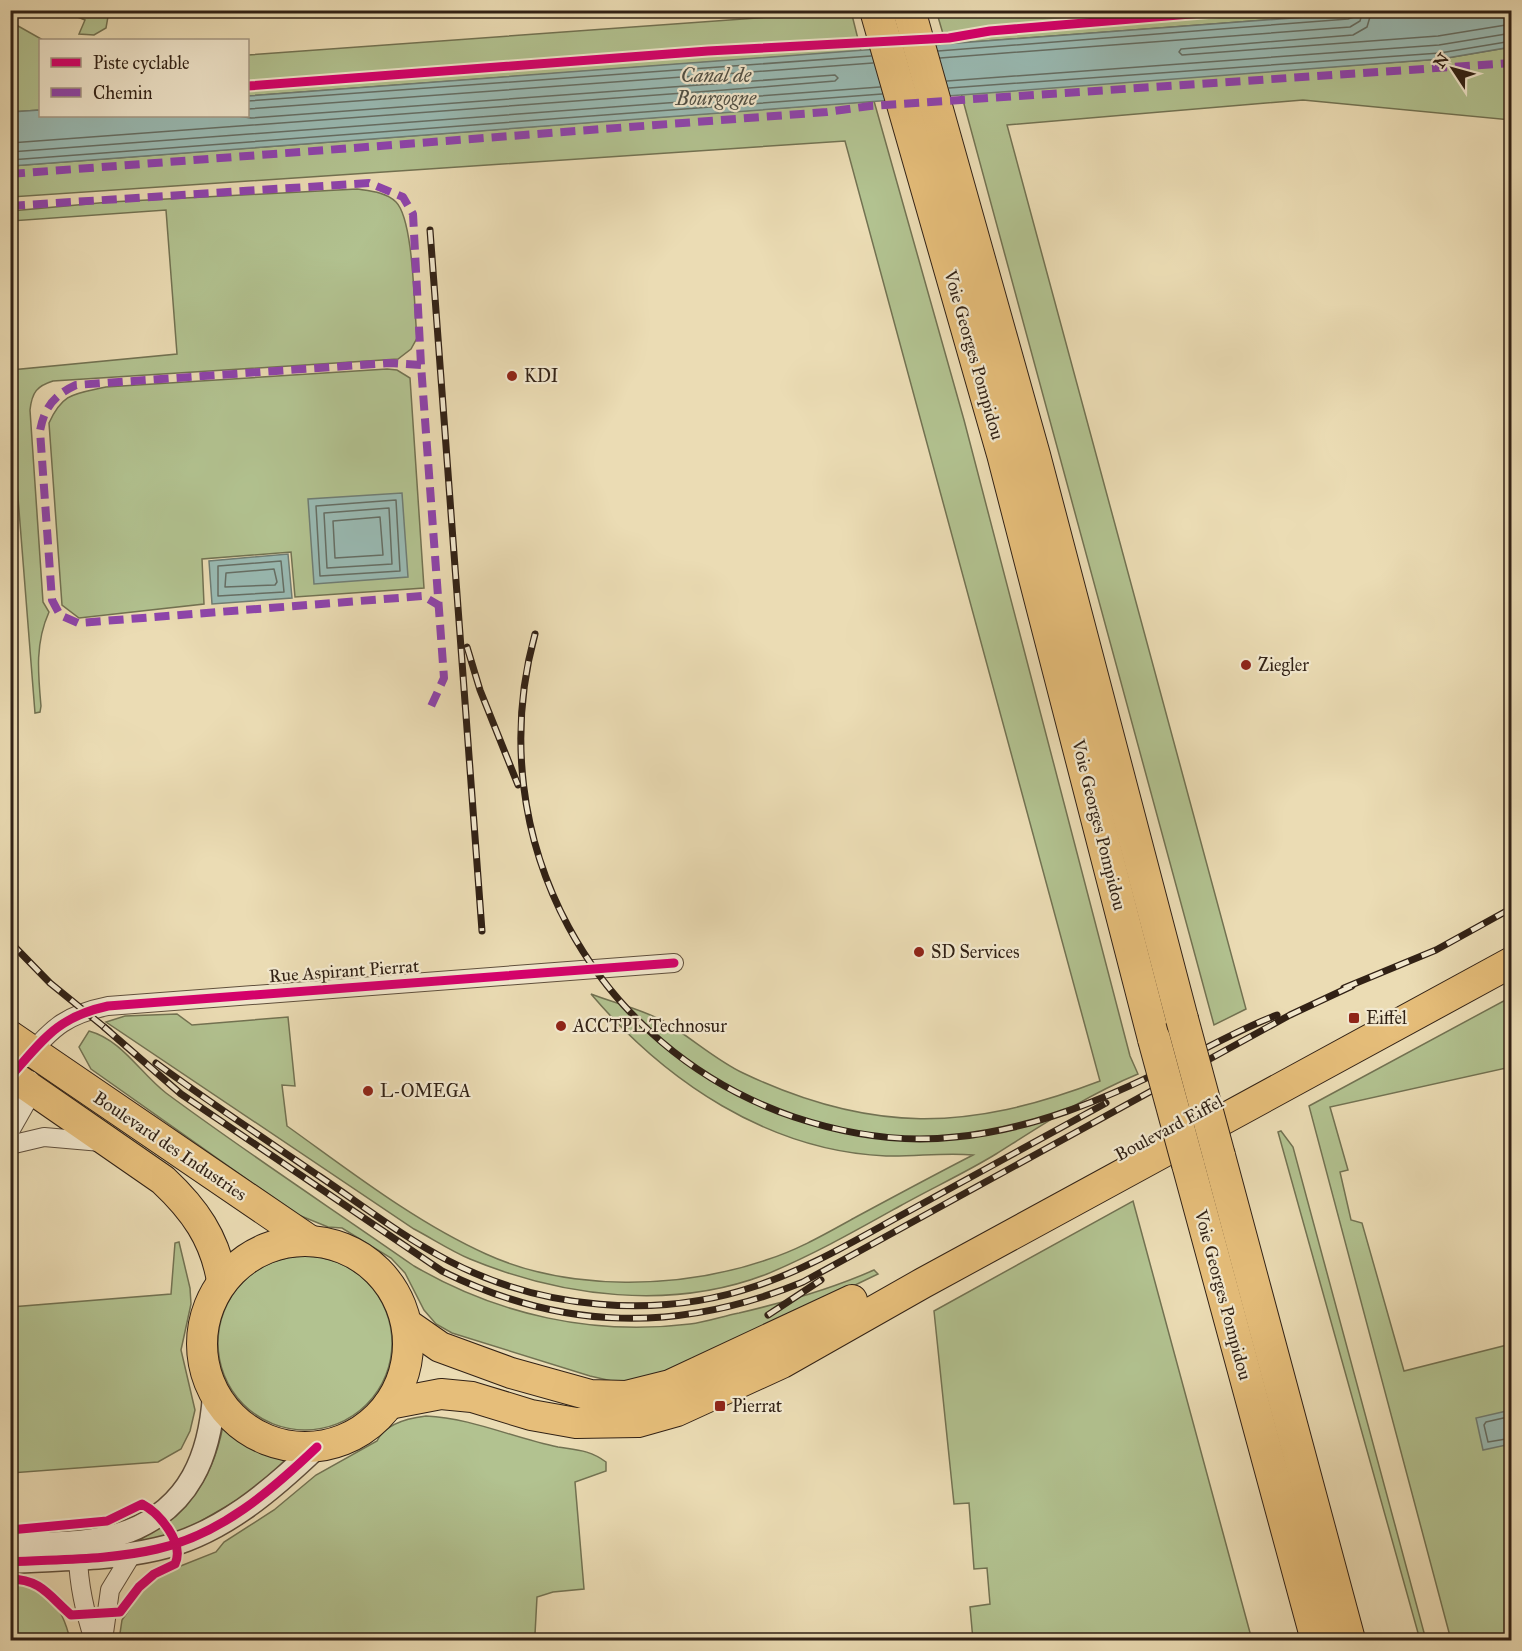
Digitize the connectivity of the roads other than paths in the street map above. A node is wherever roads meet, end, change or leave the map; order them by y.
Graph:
1 (876, 10) edge
2 (909, 10) edge
3 (1512, 943) edge
4 (1512, 962) edge
5 (674, 963) dead end
6 (21, 1044) edge
7 (16, 1079) edge
8 (10, 1131) edge
9 (110, 1143) junction
10 (10, 1145) edge
11 (309, 1240) junction
12 (222, 1281) junction
13 (407, 1324) junction
14 (214, 1395) junction
15 (389, 1404) junction
16 (317, 1447) junction
17 (129, 1531) junction
18 (10, 1545) edge
19 (132, 1554) junction
20 (78, 1558) junction
21 (10, 1562) edge
22 (94, 1641) edge
23 (103, 1641) edge
24 (1317, 1641) edge
25 (1349, 1641) edge

1 - 24 highway, Voie Georges Pompidou, bridge
2 - 25 highway, Voie Georges Pompidou, bridge
3 - 13 main road, Boulevard Eiffel
4 - 15 main road
5 - 6 street, Rue Aspirant Pierrat
6 - 7 street
6 - 11 main road, Boulevard des Industries
7 - 8 street
7 - 9 main road, Boulevard des Industries
9 - 10 street
9 - 12 main road, Boulevard des Industries
11 - 12 main road
11 - 13 main road
12 - 14 main road
13 - 15 main road
14 - 16 main road
14 - 17 street
15 - 16 main road
16 - 19 street
17 - 18 street
17 - 20 street
19 - 20 street
19 - 23 street
20 - 21 street
20 - 22 street

